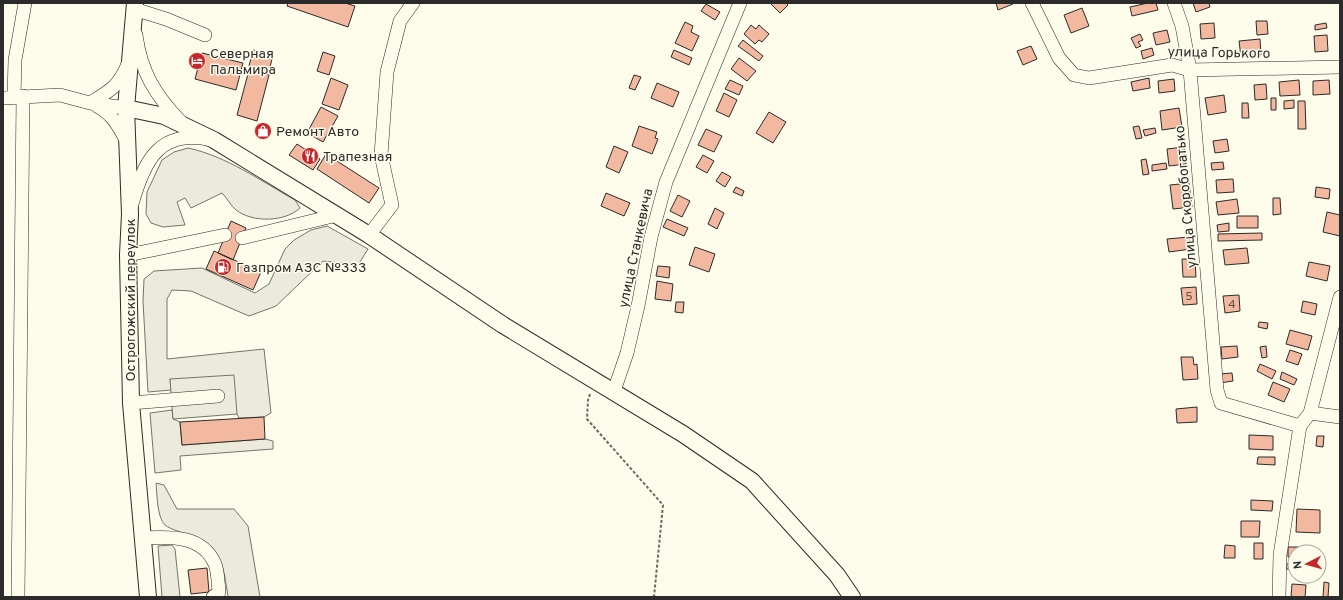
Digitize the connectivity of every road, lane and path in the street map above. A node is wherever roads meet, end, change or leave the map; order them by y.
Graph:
1 (24, 3) edge
2 (413, 3) edge
3 (740, 3) edge
4 (1032, 3) edge
5 (1174, 3) edge
6 (134, 9) edge
7 (205, 35) dead end
8 (130, 58) junction
9 (1340, 67) edge
10 (1190, 70) junction
11 (13, 97) edge
12 (90, 103) junction
13 (126, 108) junction
14 (185, 126) junction
15 (214, 140) junction
16 (128, 144) junction
17 (130, 214) junction
18 (337, 215) junction
19 (369, 235) junction
20 (225, 236) dead end
21 (242, 238) dead end
22 (128, 256) junction
23 (1340, 297) edge
24 (595, 380) junction
25 (614, 391) junction
26 (218, 396) dead end
27 (131, 403) junction
28 (1310, 413) junction
29 (1340, 417) edge
30 (1300, 426) junction
31 (143, 538) junction
32 (18, 597) edge
33 (148, 597) edge
34 (212, 597) edge
35 (654, 597) edge
36 (852, 597) edge
37 (1279, 597) edge

1 - 11 street
2 - 19 street
3 - 25 street, улица Станкевича
4 - 10 street, улица Горького
5 - 10 street, улица Скоробогатько
6 - 7 street
6 - 8 main road, Острогожский переулок
6 - 14 street
8 - 12 street
8 - 13 main road, Острогожский переулок
9 - 10 street, улица Горького
10 - 30 street, улица Скоробогатько
11 - 12 street
11 - 32 street
12 - 13 street
12 - 16 street
13 - 14 main road
13 - 16 main road, Острогожский переулок
14 - 15 main road
15 - 17 street
15 - 18 main road
16 - 17 main road, Острогожский переулок
17 - 22 main road, Острогожский переулок
18 - 19 main road
18 - 21 street
19 - 24 main road
20 - 22 street
22 - 27 main road, Острогожский переулок
23 - 28 street
24 - 25 main road
24 - 35 path
25 - 36 main road
26 - 27 street
27 - 31 main road, Острогожский переулок
28 - 29 street
28 - 30 street
30 - 37 street
31 - 33 main road, Острогожский переулок
31 - 34 street

